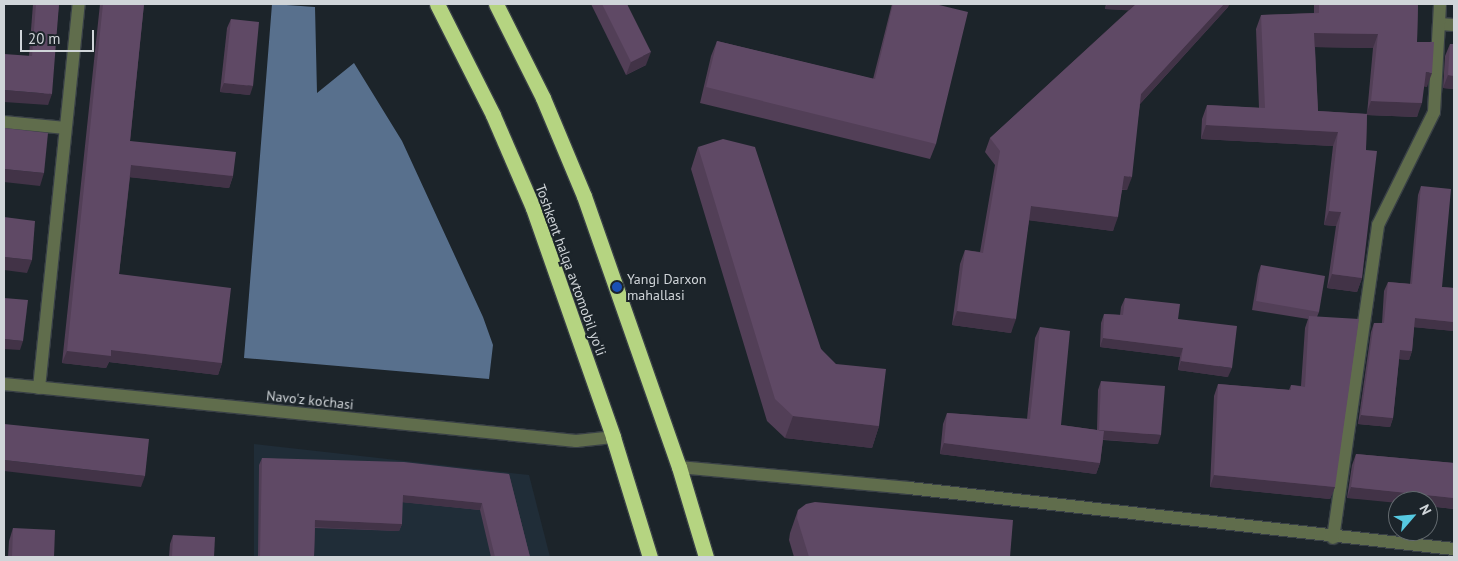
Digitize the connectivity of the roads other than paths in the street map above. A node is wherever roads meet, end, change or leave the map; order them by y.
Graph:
1 (79, 4) edge
2 (437, 4) edge
3 (496, 4) edge
4 (1440, 4) edge
5 (1440, 24) junction
6 (1454, 25) edge
7 (4, 122) edge
8 (65, 128) junction
9 (4, 384) edge
10 (39, 388) junction
11 (613, 437) junction
12 (679, 467) junction
13 (1333, 538) junction
14 (1454, 549) edge
15 (650, 557) edge
16 (706, 557) edge

1 - 8 street
2 - 11 highway, Toshkent halqa avtomobil yo'li
3 - 12 highway
4 - 5 street
5 - 6 street
5 - 13 street
7 - 8 street
8 - 10 street
9 - 10 street, Navo'z ko'chasi
10 - 11 street, Navo'z ko'chasi
11 - 15 highway, Toshkent halqa avtomobil yo'li
12 - 13 street
12 - 16 highway
13 - 14 street

